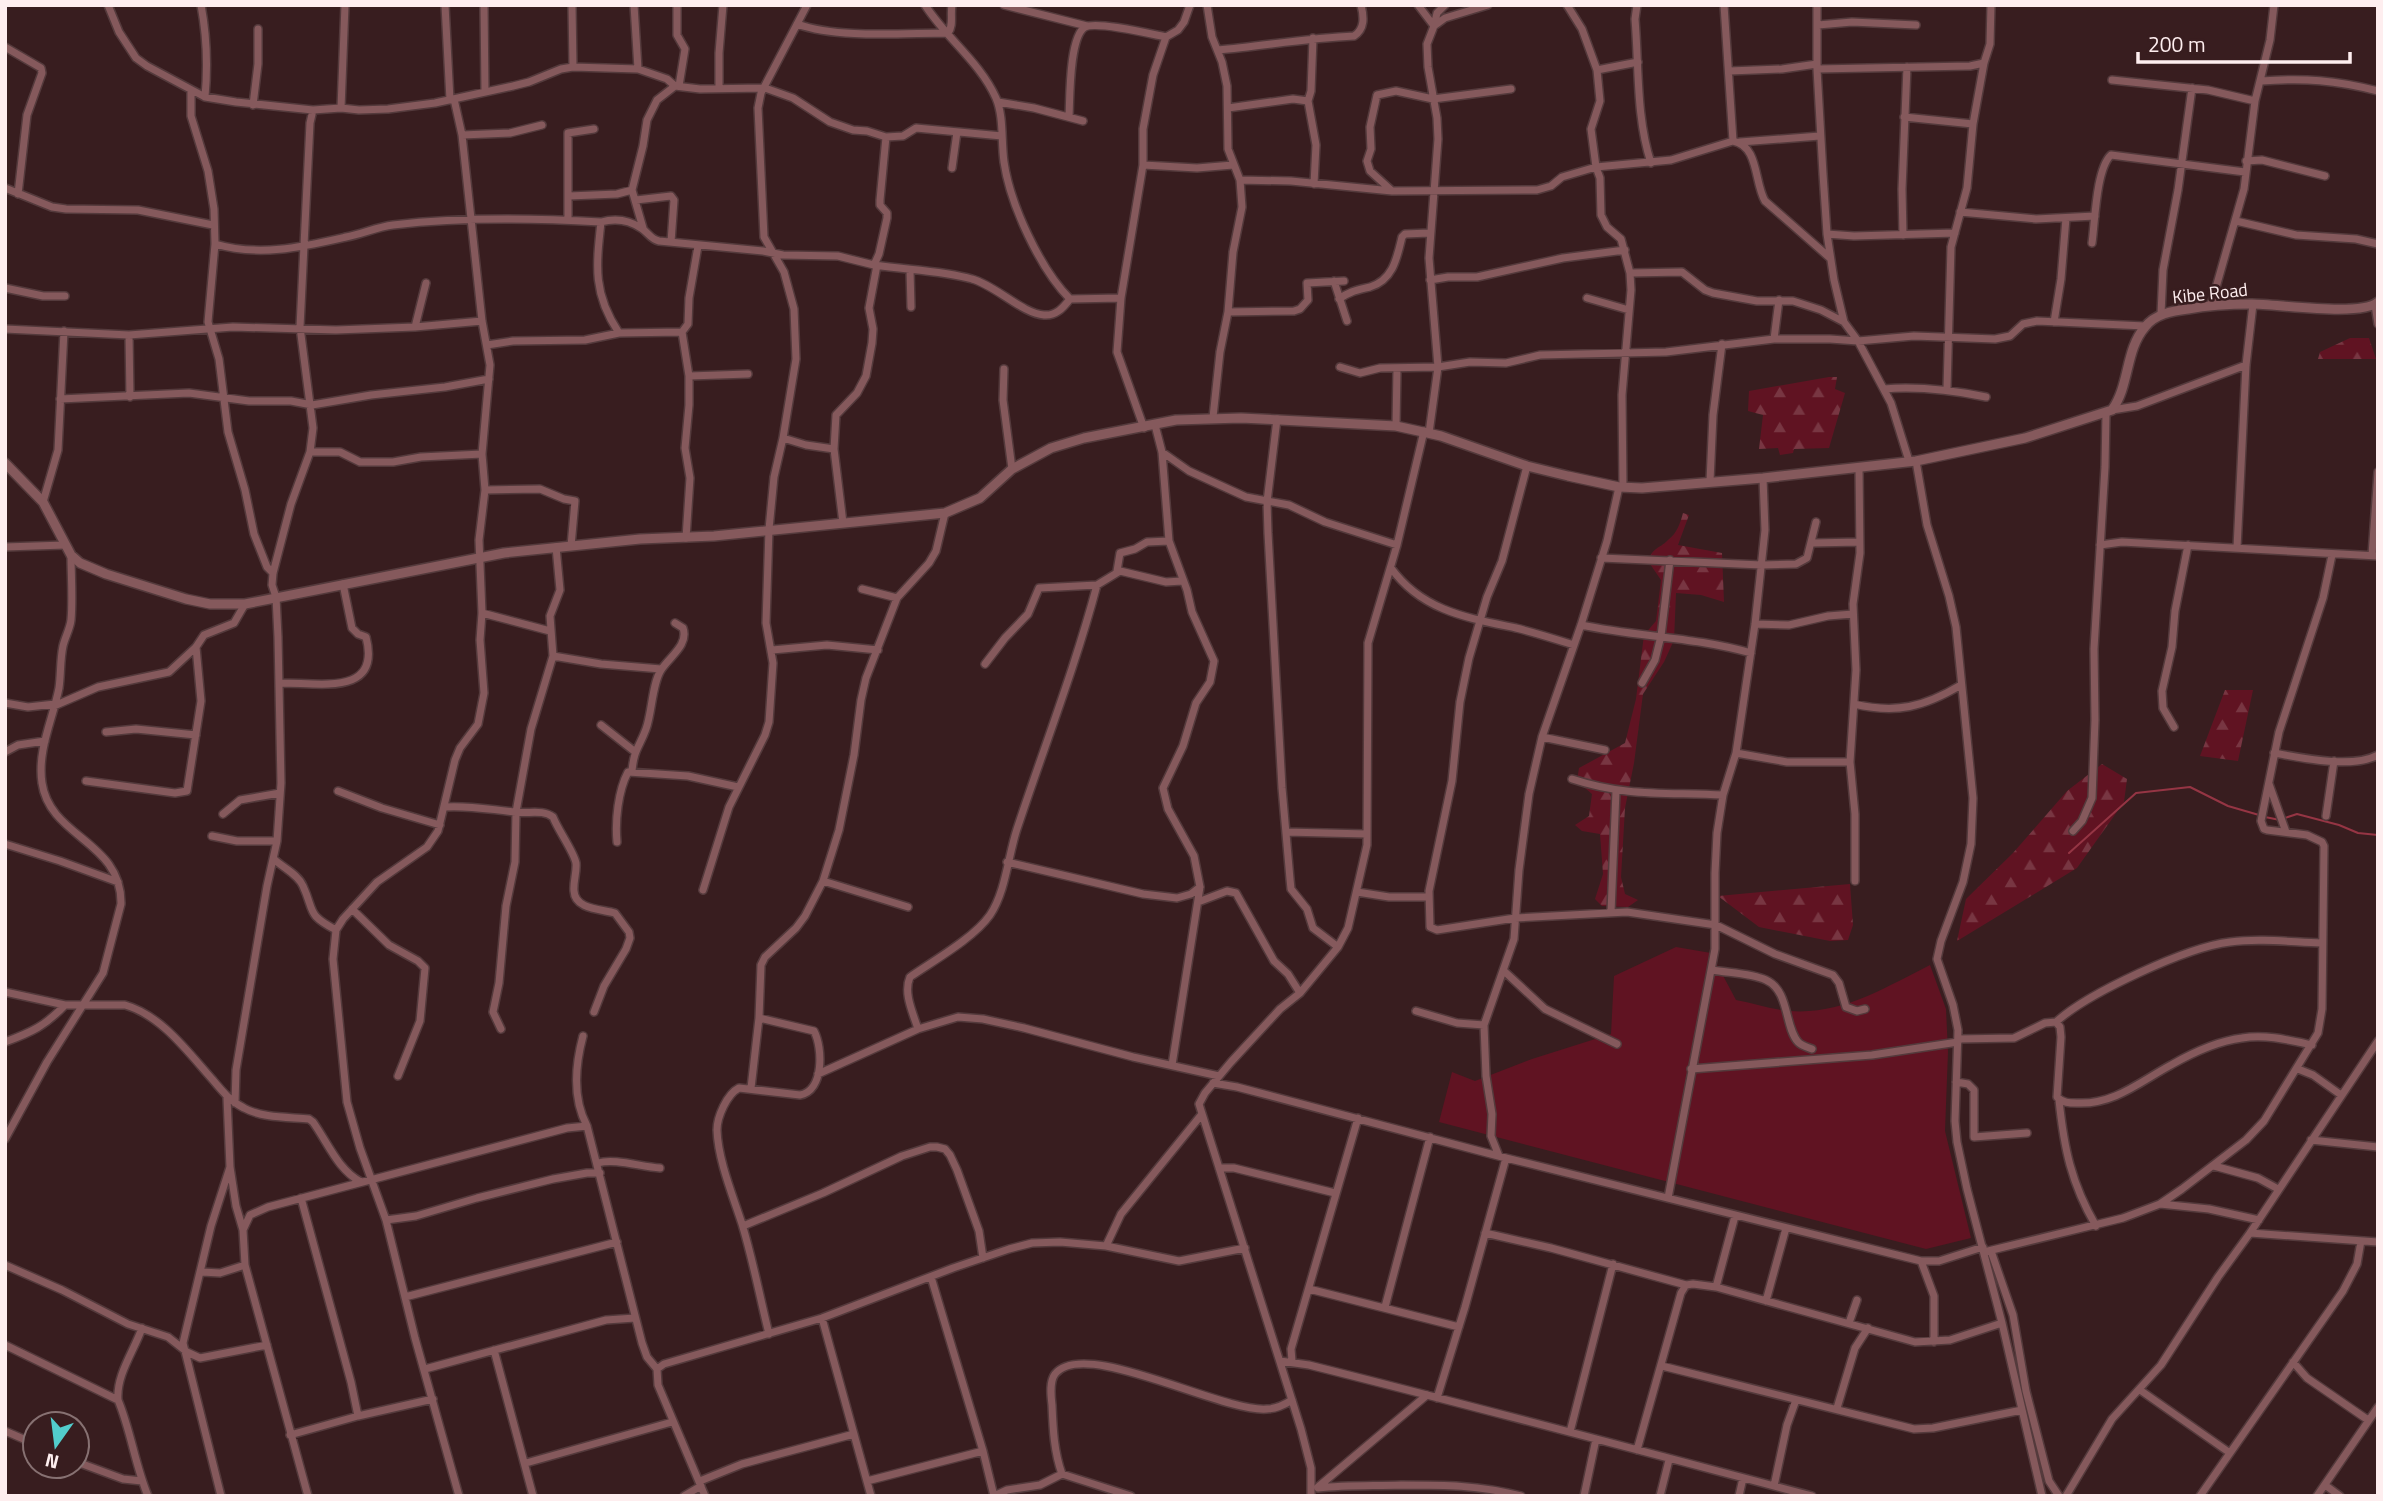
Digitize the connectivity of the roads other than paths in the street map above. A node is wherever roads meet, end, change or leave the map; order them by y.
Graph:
1 (108, 5) edge
2 (201, 5) edge
3 (345, 5) edge
4 (444, 5) edge
5 (484, 5) edge
6 (572, 5) edge
7 (634, 5) edge
8 (677, 5) edge
9 (723, 5) edge
10 (807, 5) edge
11 (925, 5) edge
12 (952, 5) edge
13 (1004, 5) edge
14 (1190, 5) edge
15 (1207, 5) edge
16 (1362, 5) edge
17 (1418, 5) edge
18 (1445, 5) edge
19 (1488, 5) edge
20 (1567, 5) edge
21 (1637, 5) edge
22 (1724, 5) edge
23 (1817, 5) edge
24 (1991, 5) edge
25 (2274, 5) edge
26 (1037, 9) edge
27 (797, 24) junction
28 (1818, 25) junction
29 (1916, 25) dead end
30 (1087, 26) junction
31 (1434, 26) junction
32 (258, 29) dead end
33 (948, 33) junction
34 (1166, 37) junction
35 (1313, 38) junction
36 (5, 47) edge
37 (1218, 50) junction
38 (1638, 62) junction
39 (1984, 63) junction
40 (1817, 66) junction
41 (573, 67) junction
42 (1907, 67) junction
43 (638, 69) junction
44 (1597, 69) junction
45 (1729, 71) junction
46 (2112, 80) dead end
47 (2261, 81) junction
48 (677, 86) junction
49 (719, 88) junction
50 (765, 88) junction
51 (2192, 88) junction
52 (1511, 89) dead end
53 (191, 91) junction
54 (2378, 91) edge
55 (485, 92) junction
56 (205, 97) junction
57 (452, 99) junction
58 (1433, 99) junction
59 (1308, 101) junction
60 (2255, 101) junction
61 (998, 102) junction
62 (253, 105) junction
63 (341, 108) junction
64 (1228, 108) junction
65 (313, 110) junction
66 (1069, 117) junction
67 (1904, 117) junction
68 (1083, 121) dead end
69 (1973, 124) junction
70 (542, 125) dead end
71 (594, 129) dead end
72 (957, 131) junction
73 (462, 135) junction
74 (1002, 136) junction
75 (1821, 136) junction
76 (886, 137) junction
77 (1736, 141) junction
78 (2247, 157) junction
79 (1650, 163) junction
80 (2181, 164) junction
81 (1143, 165) junction
82 (1233, 165) junction
83 (1596, 167) junction
84 (952, 168) dead end
85 (2245, 172) junction
86 (2325, 176) dead end
87 (1240, 180) junction
88 (1314, 184) junction
89 (5, 188) edge
90 (632, 190) junction
91 (1434, 190) junction
92 (1392, 191) junction
93 (18, 194) junction
94 (569, 196) junction
95 (636, 200) junction
96 (1960, 212) junction
97 (2095, 216) junction
98 (472, 218) junction
99 (2066, 218) junction
100 (568, 220) junction
101 (2236, 221) junction
102 (601, 222) junction
103 (213, 225) junction
104 (643, 228) junction
105 (1429, 233) junction
106 (1955, 233) junction
107 (1827, 234) junction
108 (1903, 235) junction
109 (671, 242) junction
110 (2092, 243) dead end
111 (215, 244) junction
112 (2378, 244) edge
113 (698, 246) junction
114 (304, 248) junction
115 (1625, 250) junction
116 (773, 253) junction
117 (1830, 258) junction
118 (875, 265) junction
119 (910, 270) junction
120 (1630, 273) junction
121 (1334, 281) junction
122 (1345, 281) dead end
123 (1430, 281) junction
124 (426, 283) dead end
125 (5, 288) edge
126 (65, 296) dead end
127 (1121, 298) junction
128 (1587, 298) dead end
129 (1070, 299) junction
130 (1339, 299) junction
131 (1779, 300) junction
132 (2253, 304) junction
133 (2211, 305) junction
134 (911, 307) dead end
135 (2377, 309) edge
136 (1629, 310) junction
137 (1228, 312) junction
138 (2161, 314) junction
139 (482, 321) junction
140 (1347, 321) dead end
141 (1844, 322) junction
142 (2054, 322) junction
143 (2378, 324) edge
144 (2145, 326) junction
145 (300, 327) junction
146 (415, 327) junction
147 (5, 329) edge
148 (210, 330) junction
149 (64, 331) junction
150 (682, 332) junction
151 (620, 333) junction
152 (129, 335) junction
153 (1947, 337) junction
154 (1774, 339) junction
155 (1858, 341) junction
156 (1722, 344) junction
157 (487, 345) junction
158 (1625, 353) junction
159 (2246, 365) junction
160 (1340, 367) dead end
161 (1438, 367) junction
162 (1004, 369) dead end
163 (1397, 369) junction
164 (748, 374) dead end
165 (689, 376) junction
166 (489, 379) junction
167 (1884, 389) junction
168 (1947, 389) junction
169 (222, 396) junction
170 (130, 397) junction
171 (1986, 397) dead end
172 (60, 399) junction
173 (312, 405) junction
174 (2109, 411) junction
175 (1213, 417) junction
176 (1277, 419) junction
177 (1156, 425) junction
178 (1396, 426) junction
179 (1144, 428) junction
180 (1427, 432) junction
181 (783, 438) junction
182 (834, 450) junction
183 (310, 452) junction
184 (1162, 452) junction
185 (482, 454) junction
186 (1913, 461) junction
187 (5, 463) edge
188 (1527, 466) junction
189 (1859, 468) junction
190 (1012, 470) junction
191 (2378, 472) edge
192 (1763, 478) junction
193 (1710, 481) junction
194 (1621, 487) junction
195 (485, 490) junction
196 (43, 502) junction
197 (1267, 502) junction
198 (945, 513) junction
199 (1816, 522) dead end
200 (843, 523) junction
201 (769, 529) junction
202 (686, 538) junction
203 (1169, 541) junction
204 (1859, 542) junction
205 (1812, 543) junction
206 (1397, 544) junction
207 (65, 545) junction
208 (2100, 545) junction
209 (2188, 545) junction
210 (571, 546) junction
211 (5, 547) edge
212 (556, 548) junction
213 (2237, 548) junction
214 (71, 555) junction
215 (2332, 555) junction
216 (2375, 555) edge
217 (1601, 558) junction
218 (480, 559) junction
219 (1670, 561) junction
220 (1762, 565) junction
221 (1391, 568) junction
222 (1117, 571) junction
223 (273, 573) junction
224 (1182, 581) junction
225 (343, 584) junction
226 (1097, 585) junction
227 (862, 589) dead end
228 (276, 597) junction
229 (897, 598) junction
230 (245, 604) junction
231 (482, 613) junction
232 (1853, 614) junction
233 (1479, 620) junction
234 (675, 623) dead end
235 (1755, 624) junction
236 (1581, 625) junction
237 (550, 631) junction
238 (1661, 636) junction
239 (1574, 645) junction
240 (196, 647) junction
241 (772, 650) junction
242 (878, 650) junction
243 (1751, 653) junction
244 (553, 656) junction
245 (985, 664) dead end
246 (661, 670) junction
247 (279, 683) junction
248 (1642, 683) dead end
249 (1961, 685) junction
250 (5, 703) edge
251 (55, 705) junction
252 (1854, 705) junction
253 (601, 725) dead end
254 (2174, 727) dead end
255 (106, 732) dead end
256 (196, 735) junction
257 (1542, 737) junction
258 (45, 741) junction
259 (1605, 750) dead end
260 (634, 751) junction
261 (5, 752) edge
262 (1736, 753) junction
263 (2274, 753) junction
264 (2378, 755) edge
265 (2334, 761) junction
266 (1850, 762) junction
267 (632, 771) junction
268 (1572, 779) dead end
269 (86, 781) dead end
270 (2269, 783) junction
271 (738, 786) junction
272 (338, 791) dead end
273 (1616, 791) junction
274 (281, 793) junction
275 (1723, 795) junction
276 (444, 807) junction
277 (516, 812) junction
278 (223, 814) dead end
279 (2326, 816) dead end
280 (440, 825) junction
281 (2073, 831) dead end
282 (1286, 832) junction
283 (2286, 832) junction
284 (1367, 834) junction
285 (212, 836) dead end
286 (277, 841) junction
287 (617, 842) dead end
288 (5, 844) edge
289 (274, 859) junction
290 (1007, 862) junction
291 (823, 881) junction
292 (1855, 881) dead end
293 (118, 882) junction
294 (1200, 887) junction
295 (703, 890) dead end
296 (1357, 892) junction
297 (1429, 897) junction
298 (1198, 902) junction
299 (908, 907) dead end
300 (352, 909) junction
301 (1611, 912) junction
302 (1516, 918) junction
303 (1716, 925) junction
304 (336, 930) junction
305 (2321, 943) junction
306 (1338, 947) junction
307 (1712, 970) junction
308 (1504, 971) junction
309 (5, 992) edge
310 (1300, 993) junction
311 (85, 1004) junction
312 (65, 1005) junction
313 (1865, 1009) dead end
314 (1416, 1011) dead end
315 (594, 1012) dead end
316 (759, 1018) junction
317 (2056, 1022) junction
318 (1484, 1026) junction
319 (501, 1029) dead end
320 (918, 1029) junction
321 (583, 1036) dead end
322 (1958, 1040) junction
323 (2378, 1041) edge
324 (5, 1042) edge
325 (1617, 1044) dead end
326 (2312, 1045) junction
327 (1812, 1049) dead end
328 (1172, 1065) junction
329 (1692, 1069) junction
330 (2298, 1069) junction
331 (818, 1074) junction
332 (398, 1076) dead end
333 (1219, 1076) junction
334 (1956, 1082) junction
335 (1213, 1083) junction
336 (751, 1088) junction
337 (2341, 1095) junction
338 (2059, 1100) junction
339 (231, 1101) junction
340 (1202, 1114) junction
341 (1358, 1118) junction
342 (587, 1126) junction
343 (2028, 1133) dead end
344 (1430, 1137) junction
345 (5, 1139) edge
346 (2311, 1140) junction
347 (2378, 1147) edge
348 (1503, 1157) junction
349 (598, 1163) junction
350 (2214, 1166) junction
351 (230, 1167) junction
352 (660, 1168) dead end
353 (1219, 1168) junction
354 (600, 1173) junction
355 (372, 1180) junction
356 (361, 1182) junction
357 (2278, 1189) junction
358 (1335, 1192) junction
359 (301, 1198) junction
360 (1668, 1198) junction
361 (2160, 1204) junction
362 (1735, 1216) junction
363 (386, 1220) junction
364 (2259, 1220) junction
365 (743, 1226) junction
366 (2096, 1226) junction
367 (1786, 1228) junction
368 (243, 1230) junction
369 (1485, 1233) junction
370 (2250, 1233) junction
371 (2361, 1241) junction
372 (617, 1242) junction
373 (2378, 1242) edge
374 (1106, 1246) junction
375 (1245, 1248) junction
376 (1986, 1250) junction
377 (982, 1258) junction
378 (1921, 1261) junction
379 (1939, 1261) junction
380 (5, 1265) edge
381 (245, 1265) junction
382 (1613, 1265) junction
383 (202, 1272) junction
384 (1927, 1273) junction
385 (931, 1277) junction
386 (1686, 1285) junction
387 (1716, 1287) junction
388 (1309, 1289) junction
389 (405, 1297) junction
390 (1857, 1300) dead end
391 (1766, 1301) junction
392 (1385, 1307) junction
393 (635, 1318) junction
394 (822, 1318) junction
395 (1849, 1323) junction
396 (2002, 1324) junction
397 (1459, 1327) junction
398 (142, 1328) junction
399 (1868, 1328) junction
400 (769, 1335) junction
401 (1934, 1342) junction
402 (5, 1345) edge
403 (267, 1345) junction
404 (183, 1349) junction
405 (494, 1350) junction
406 (200, 1358) junction
407 (1280, 1361) junction
408 (1292, 1361) junction
409 (2293, 1362) junction
410 (190, 1364) junction
411 (1662, 1366) junction
412 (425, 1369) junction
413 (657, 1369) junction
414 (2140, 1390) junction
415 (1427, 1395) junction
416 (1437, 1398) junction
417 (433, 1399) junction
418 (118, 1400) junction
419 (1292, 1400) junction
420 (1796, 1400) junction
421 (2378, 1406) edge
422 (1837, 1408) junction
423 (2022, 1410) junction
424 (358, 1416) junction
425 (2368, 1420) junction
426 (672, 1422) junction
427 (1570, 1432) junction
428 (854, 1434) junction
429 (290, 1435) junction
430 (1596, 1439) junction
431 (1637, 1450) junction
432 (983, 1451) junction
433 (2230, 1453) junction
434 (1669, 1460) junction
435 (526, 1463) junction
436 (91, 1467) edge
437 (1062, 1474) junction
438 (1743, 1478) junction
439 (142, 1481) junction
440 (867, 1481) junction
441 (700, 1484) junction
442 (2325, 1485) junction
443 (1774, 1486) junction
444 (1313, 1491) edge
445 (1118, 1494) edge
446 (148, 1496) edge
447 (221, 1496) edge
448 (308, 1496) edge
449 (459, 1496) edge
450 (533, 1496) edge
451 (684, 1496) edge
452 (705, 1496) edge
453 (871, 1496) edge
454 (994, 1496) edge
455 (1131, 1496) edge
456 (1521, 1496) edge
457 (1584, 1496) edge
458 (1660, 1496) edge
459 (1739, 1496) edge
460 (1812, 1496) edge
461 (2042, 1496) edge
462 (2060, 1496) edge
463 (2066, 1496) edge
464 (2200, 1496) edge
465 (2317, 1496) edge
466 (2340, 1496) edge

1 - 53 street
2 - 56 street
3 - 63 street
4 - 57 street
5 - 55 street
6 - 41 street
7 - 43 street
8 - 48 street
9 - 49 street
10 - 27 street
11 - 33 street
12 - 33 street
13 - 26 street
14 - 34 street
15 - 37 street
16 - 35 street
17 - 31 street
18 - 31 street
19 - 31 street
20 - 44 street
21 - 38 street
22 - 45 street
23 - 28 street
24 - 39 street
25 - 47 street
26 - 30 street
27 - 33 street
27 - 50 street
28 - 29 street
28 - 40 street
30 - 34 street
30 - 66 street
31 - 58 street
32 - 62 street
33 - 61 street
34 - 81 street
35 - 37 street
35 - 59 street
36 - 93 street
37 - 64 street
38 - 44 street
38 - 79 street
39 - 42 street
39 - 69 street
40 - 42 street
40 - 45 street
40 - 75 street
41 - 43 street
41 - 55 street
42 - 67 street
43 - 48 street
44 - 83 street
45 - 77 street
46 - 51 street
47 - 54 street
47 - 60 street
48 - 49 street
48 - 90 street
49 - 50 street
50 - 76 street
50 - 116 street
51 - 60 street
51 - 80 street
52 - 58 street
53 - 56 street
53 - 103 street
55 - 57 street
56 - 62 street
57 - 63 street
57 - 73 street
58 - 91 street
58 - 92 street
59 - 64 street
59 - 88 street
60 - 78 street
61 - 66 street
61 - 74 street
62 - 65 street
63 - 65 street
64 - 82 street
65 - 114 street
66 - 68 street
67 - 69 street
67 - 108 street
69 - 96 street
70 - 73 street
71 - 94 street
72 - 74 street
72 - 76 street
72 - 84 street
73 - 98 street
74 - 129 street
75 - 77 street
75 - 107 street
76 - 118 street
77 - 79 street
77 - 117 street
78 - 85 street
78 - 86 street
79 - 83 street
80 - 85 street
80 - 97 street
80 - 138 street
81 - 82 street
81 - 127 street
82 - 87 street
83 - 91 street
83 - 115 street
85 - 101 street
87 - 88 street
87 - 137 street
88 - 92 street
89 - 93 street
90 - 94 street
90 - 95 street
91 - 92 street
91 - 105 street
93 - 103 street
94 - 100 street
95 - 104 street
95 - 109 street
96 - 99 street
96 - 106 street
97 - 99 street
97 - 110 street
98 - 100 street
98 - 114 street
98 - 139 street
99 - 142 street
100 - 102 street
101 - 112 street
101 - 133 street
102 - 104 street
102 - 151 street
103 - 111 street
104 - 109 street
105 - 123 street
105 - 130 street
106 - 108 street
106 - 153 street
107 - 108 street
107 - 117 street
109 - 113 street
111 - 114 street
111 - 148 street
113 - 116 street
113 - 150 street
114 - 145 street
115 - 120 street
115 - 123 street
116 - 118 street
116 - 181 street
117 - 141 street
118 - 119 street
118 - 182 street
119 - 129 street
119 - 134 street
120 - 131 street
120 - 136 street
121 - 122 street
121 - 130 street
121 - 137 street
123 - 161 street
124 - 146 street
125 - 126 street
127 - 129 street
127 - 179 street
128 - 136 street
130 - 140 street
131 - 141 street
131 - 154 street
132 - 133 street, Kibe Road
132 - 135 street, Kibe Road
132 - 159 street
133 - 138 street, Kibe Road
135 - 143 street
136 - 158 street
137 - 175 street
138 - 144 street, Kibe Road
139 - 146 street
139 - 157 street
141 - 155 street
142 - 144 street
142 - 153 street
144 - 174 street, Kibe Road
145 - 146 street
145 - 148 street
145 - 173 street
147 - 149 street
148 - 152 street
148 - 169 street
149 - 152 street
149 - 172 street
150 - 151 street
150 - 165 street
151 - 157 street
152 - 170 street
153 - 155 street
153 - 168 street
154 - 155 street
154 - 156 street
155 - 167 street
156 - 158 street
156 - 193 street
157 - 166 street
158 - 161 street
158 - 194 street
159 - 174 street
159 - 213 street
160 - 163 street
161 - 163 street
161 - 180 street
162 - 190 street
163 - 178 street
164 - 165 street
165 - 202 street
166 - 173 street
166 - 185 street
167 - 168 street
167 - 186 street
168 - 171 street
169 - 170 street
169 - 173 street
169 - 223 street
170 - 172 street
172 - 196 street
173 - 183 street
174 - 186 street
174 - 208 street
175 - 176 street
175 - 177 street
176 - 178 street
176 - 197 street
177 - 179 street
177 - 184 street
178 - 180 street
179 - 190 street
180 - 188 street
180 - 206 street
181 - 182 street
181 - 201 street
182 - 200 street
183 - 185 street
183 - 223 street
184 - 197 street
184 - 203 street
185 - 195 street
186 - 189 street
186 - 249 street
187 - 196 street
188 - 194 street
188 - 233 street
189 - 192 street
189 - 204 street
190 - 198 street
191 - 216 street
192 - 193 street
192 - 220 street
193 - 194 street
194 - 217 street
195 - 210 street
195 - 218 street
196 - 207 street
197 - 206 street
197 - 282 street
198 - 200 street
198 - 229 street
199 - 205 street
200 - 201 street
201 - 202 street
201 - 241 street
202 - 210 street
203 - 222 street
203 - 224 street
204 - 205 street
204 - 232 street
205 - 220 street
206 - 221 street
207 - 211 street
207 - 214 street
208 - 209 street
208 - 281 street
209 - 213 street
209 - 254 street
210 - 212 street
212 - 218 street
212 - 237 street
213 - 215 street
214 - 230 street
214 - 251 street
215 - 216 street
215 - 263 street
217 - 219 street
217 - 236 street
218 - 225 street
218 - 231 street
219 - 220 street
219 - 238 street
220 - 235 street
221 - 233 street
221 - 284 street
222 - 224 street
222 - 226 street
223 - 228 street
224 - 294 street
225 - 228 street
225 - 247 street
226 - 245 street
226 - 290 street
227 - 229 street
228 - 230 street
228 - 247 street
229 - 242 street
230 - 240 street
231 - 237 street
231 - 276 street
232 - 235 street
232 - 252 street
233 - 239 street
233 - 297 street
234 - 246 street
235 - 243 street
236 - 238 street
236 - 239 street
237 - 244 street
238 - 243 street
238 - 248 street
239 - 257 street
240 - 251 street
240 - 256 street
241 - 242 street
241 - 271 street
242 - 291 street
243 - 262 street
244 - 246 street
244 - 277 street
246 - 260 street
247 - 274 street
249 - 252 street
249 - 322 street
250 - 251 street
251 - 258 street
252 - 266 street
253 - 260 street
255 - 256 street
256 - 269 street
257 - 259 street
257 - 302 street
258 - 261 street
258 - 293 street
260 - 267 street
262 - 266 street
262 - 275 street
263 - 265 street
263 - 270 street
264 - 265 street
265 - 279 street
266 - 292 street
267 - 271 street
267 - 287 street
268 - 273 street
270 - 283 street
270 - 283 street
271 - 295 street
272 - 280 street
273 - 275 street
273 - 301 street
274 - 278 street
274 - 286 street
275 - 303 street
276 - 277 street
276 - 280 street
277 - 315 street
277 - 319 street
280 - 300 street
282 - 284 street
282 - 306 street
283 - 305 street
284 - 296 street
285 - 286 street
286 - 289 street
288 - 293 street
289 - 304 street
289 - 339 street
290 - 294 street
290 - 320 street
291 - 299 street
291 - 316 street
293 - 311 street
294 - 298 street
296 - 297 street
296 - 306 street
297 - 302 street
298 - 310 street
298 - 328 street
300 - 304 street
300 - 332 street
301 - 302 street
301 - 303 street
302 - 308 street
303 - 307 street
303 - 313 street
304 - 355 street
305 - 317 street
305 - 326 street
306 - 310 street
307 - 327 street
307 - 329 street
308 - 318 street
308 - 325 street
309 - 312 street
310 - 333 street
311 - 312 street
311 - 339 street
311 - 345 street
312 - 324 street
314 - 318 street
316 - 331 street
316 - 336 street
317 - 322 street
317 - 338 street
318 - 348 street
320 - 328 street
320 - 331 street
321 - 342 street
322 - 329 street
322 - 334 street
323 - 337 street
326 - 330 street
326 - 338 street
328 - 333 street
329 - 360 street
330 - 337 street
330 - 350 street
331 - 336 street
333 - 335 street
334 - 343 street
334 - 376 street
335 - 340 street
335 - 341 street
336 - 365 street
337 - 346 street
338 - 366 street
339 - 351 street
339 - 356 street
340 - 353 street
340 - 374 street
341 - 344 street
341 - 358 street
342 - 349 street
342 - 355 street
344 - 348 street
344 - 392 street
346 - 347 street
346 - 357 street
348 - 360 street
348 - 369 street
349 - 352 street
349 - 354 street
350 - 357 street
350 - 361 street
351 - 368 street
351 - 383 street
353 - 358 street
353 - 375 street
354 - 363 street
354 - 372 street
355 - 356 street
355 - 363 street
356 - 359 street
357 - 364 street
358 - 388 street
359 - 368 street
359 - 424 street
360 - 362 street
361 - 364 street
361 - 366 street
362 - 367 street
362 - 387 street
363 - 389 street
364 - 370 street
365 - 377 street
365 - 400 street
366 - 376 street
367 - 378 street
367 - 391 street
368 - 381 street
369 - 382 street
369 - 397 street
370 - 371 street
370 - 414 street
371 - 373 street
371 - 409 street
372 - 389 street
372 - 393 street
374 - 375 street
374 - 377 street
375 - 407 street
376 - 379 street
376 - 396 street
376 - 462 street
377 - 385 street
378 - 379 street
378 - 384 street
379 - 384 street
380 - 398 street
381 - 383 street
381 - 403 street
382 - 386 street
382 - 427 street
383 - 404 street
384 - 401 street
385 - 394 street
385 - 432 street
386 - 387 street
386 - 411 street
387 - 391 street
388 - 392 street
388 - 408 street
389 - 412 street
390 - 395 street
391 - 395 street
392 - 397 street
393 - 405 street
393 - 413 street
394 - 400 street
394 - 428 street
395 - 399 street
396 - 401 street
396 - 423 street
397 - 416 street
398 - 404 street
398 - 418 street
399 - 401 street
399 - 422 street
400 - 413 street
402 - 418 street
403 - 406 street
403 - 429 street
404 - 406 street
404 - 410 street
405 - 412 street
405 - 435 street
406 - 410 street
407 - 408 street
407 - 419 street
408 - 415 street
409 - 425 street
409 - 433 street
410 - 447 street
411 - 420 street
411 - 431 street
412 - 417 street
413 - 426 street
414 - 433 street
414 - 463 street
415 - 416 street
415 - 444 street
416 - 427 street
417 - 424 street
417 - 449 street
418 - 439 street
419 - 437 street
419 - 444 street
420 - 422 street
420 - 443 street
421 - 425 street
422 - 423 street
423 - 461 street
424 - 429 street
425 - 442 street
426 - 435 street
426 - 441 street
427 - 430 street
428 - 440 street
428 - 441 street
429 - 448 street
430 - 431 street
430 - 457 street
431 - 434 street
432 - 440 street
432 - 454 street
433 - 464 street
434 - 438 street
434 - 458 street
435 - 450 street
436 - 439 street
437 - 445 street
437 - 454 street
438 - 443 street
438 - 459 street
439 - 446 street
440 - 453 street
441 - 451 street
441 - 452 street
442 - 465 street
442 - 466 street
443 - 460 street
444 - 456 street
445 - 455 street

